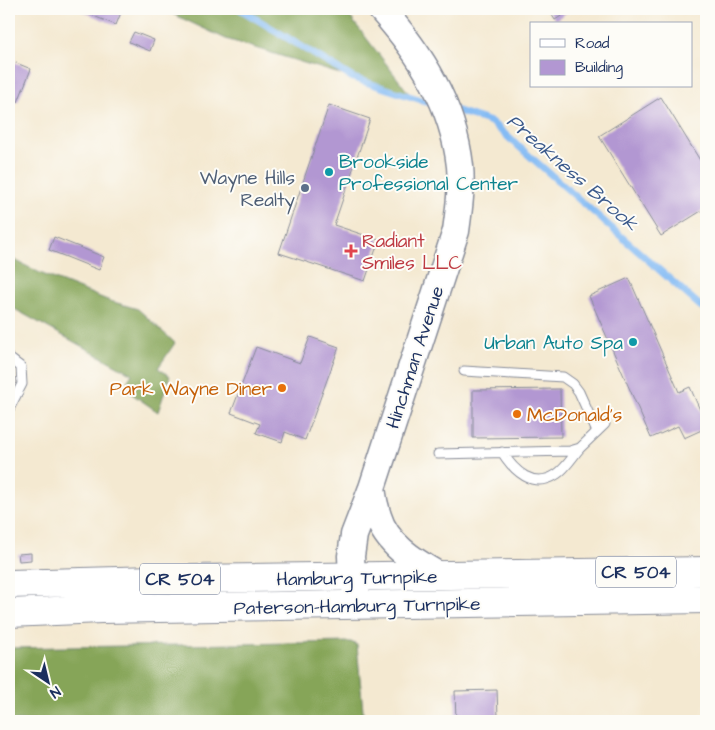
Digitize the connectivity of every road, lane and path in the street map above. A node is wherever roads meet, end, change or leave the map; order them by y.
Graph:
1 (381, 9) edge
2 (9, 358) edge
3 (464, 371) dead end
4 (9, 409) edge
5 (605, 424) dead end
6 (597, 432) junction
7 (580, 448) junction
8 (502, 452) junction
9 (438, 454) dead end
10 (372, 488) junction
11 (706, 571) edge
12 (438, 576) junction
13 (352, 577) junction
14 (9, 584) edge
15 (706, 599) edge
16 (360, 605) junction
17 (9, 613) edge

1 - 10 street, Hinchman Avenue
2 - 4 lane
3 - 6 lane
5 - 6 lane
6 - 7 lane
7 - 8 lane
7 - 8 lane
8 - 9 lane
10 - 12 street, Hinchman Avenue
10 - 13 street, Hinchman Avenue
11 - 12 main road, Hamburg Turnpike / CR 504
12 - 13 main road, Hamburg Turnpike / CR 504
13 - 14 main road, Hamburg Turnpike / CR 504
13 - 16 street, Hinchman Avenue
15 - 16 main road, Paterson-Hamburg Turnpike / CR 504
16 - 17 main road, Paterson-Hamburg Turnpike / CR 504

